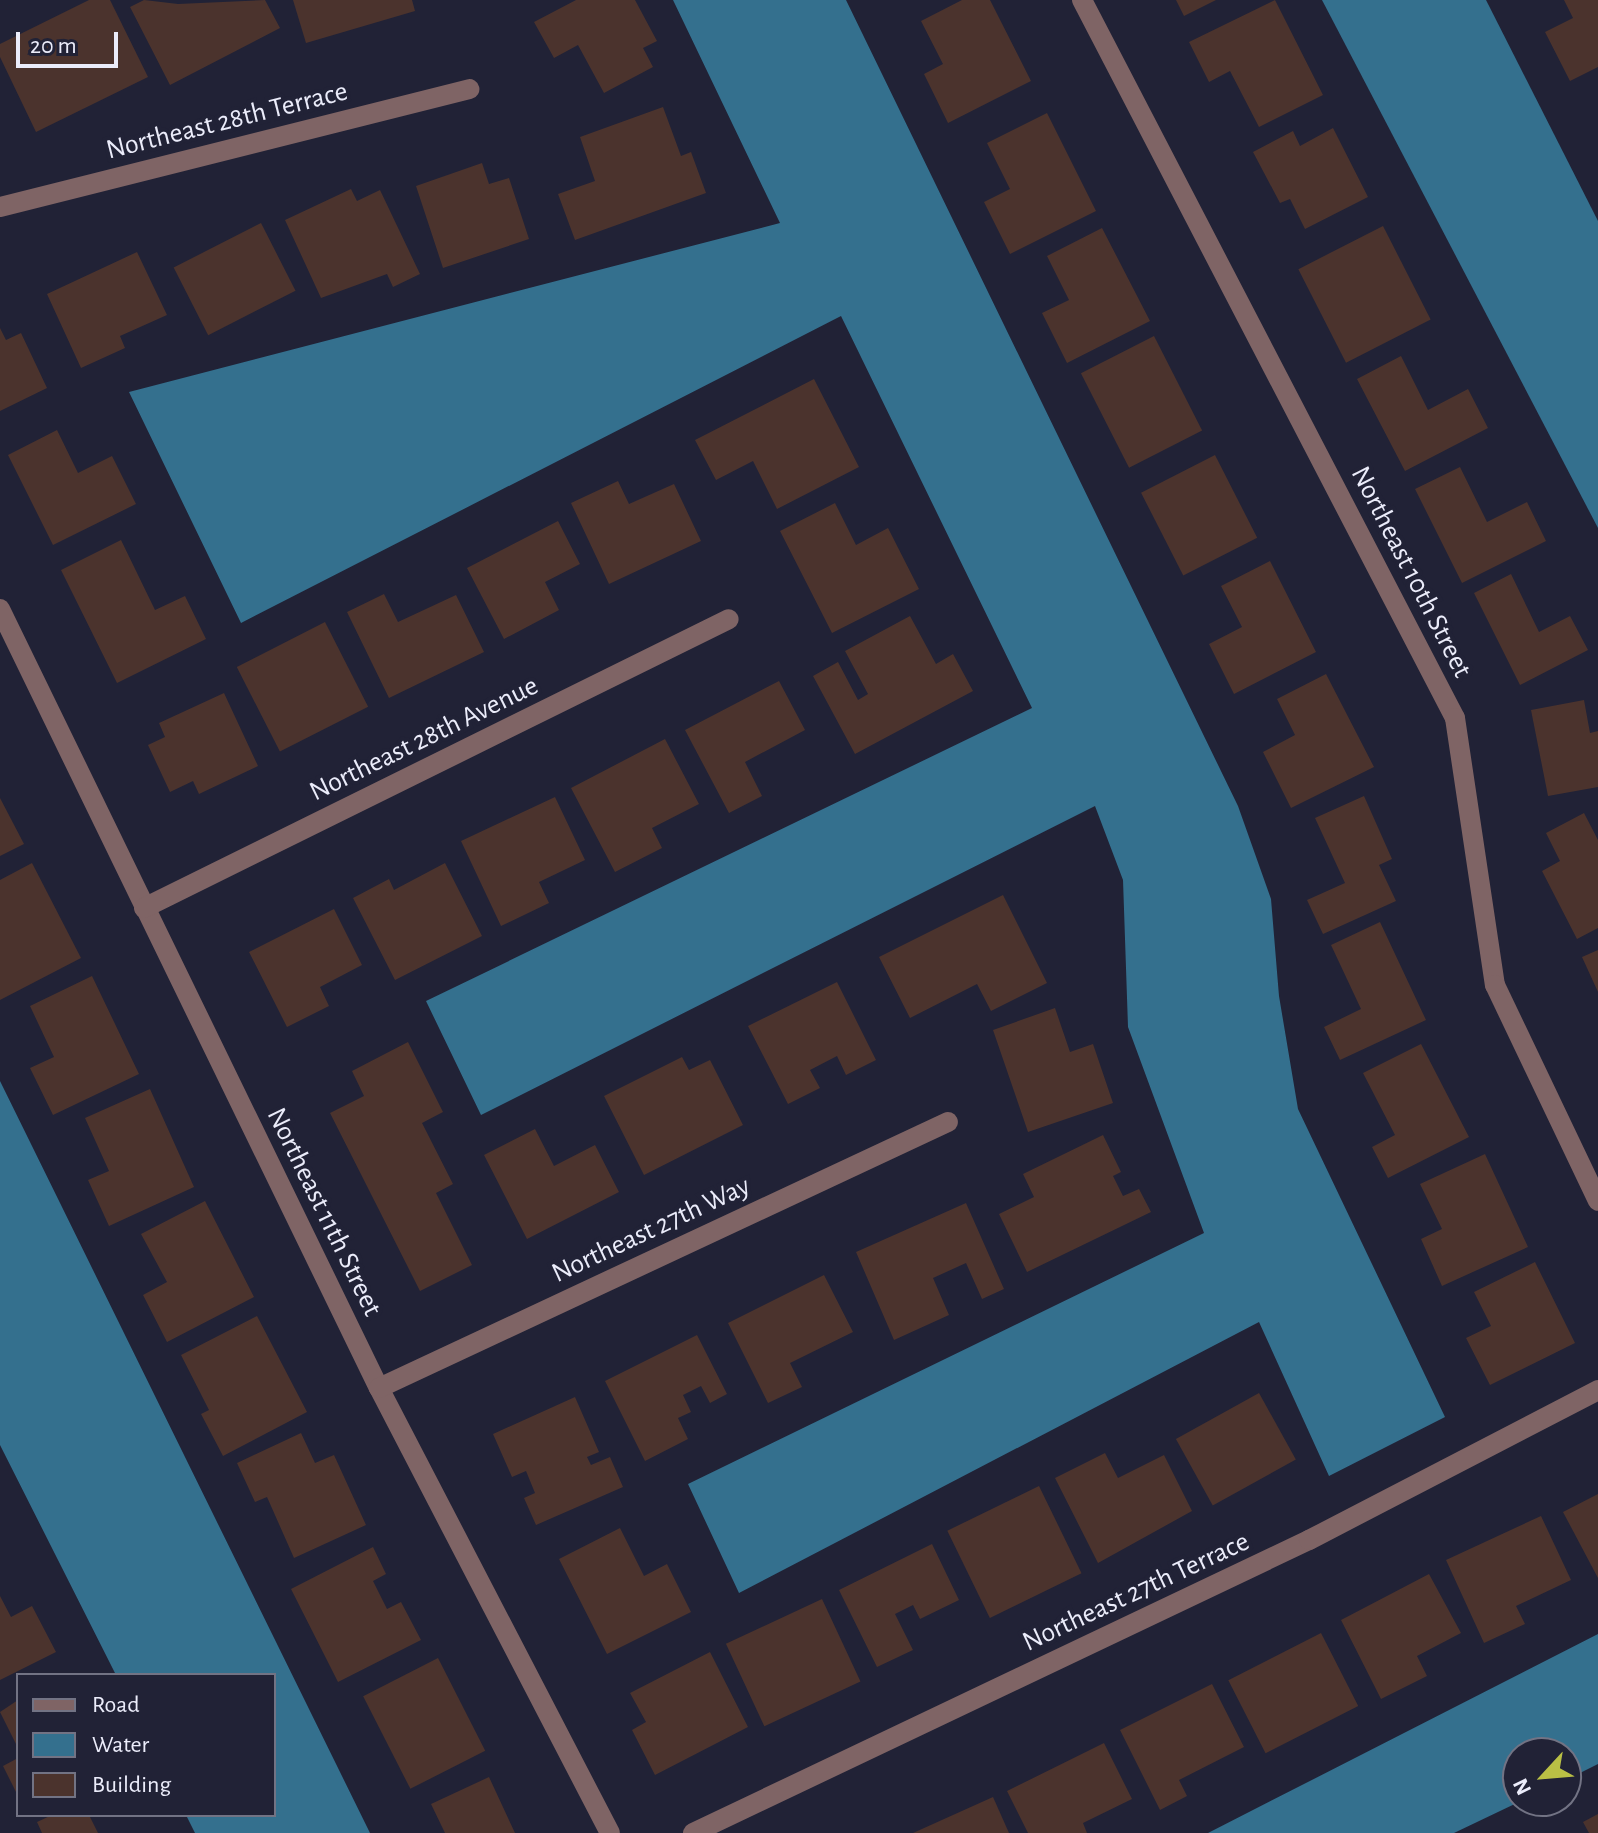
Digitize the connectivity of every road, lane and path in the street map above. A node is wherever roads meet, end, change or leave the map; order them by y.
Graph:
1 (1082, 0) edge
2 (469, 89) dead end
3 (0, 207) edge
4 (0, 609) edge
5 (729, 619) dead end
6 (144, 908) junction
7 (948, 1122) dead end
8 (1598, 1201) edge
9 (379, 1388) junction
10 (1598, 1390) edge
11 (610, 1833) edge
12 (693, 1833) edge

1 - 8 street, Northeast 10th Street
2 - 3 street, Northeast 28th Terrace
4 - 6 street, Northeast 11th Street
5 - 6 street, Northeast 28th Avenue
6 - 9 street, Northeast 11th Street
7 - 9 street, Northeast 27th Way
9 - 11 street, Northeast 11th Street
10 - 12 street, Northeast 27th Terrace

